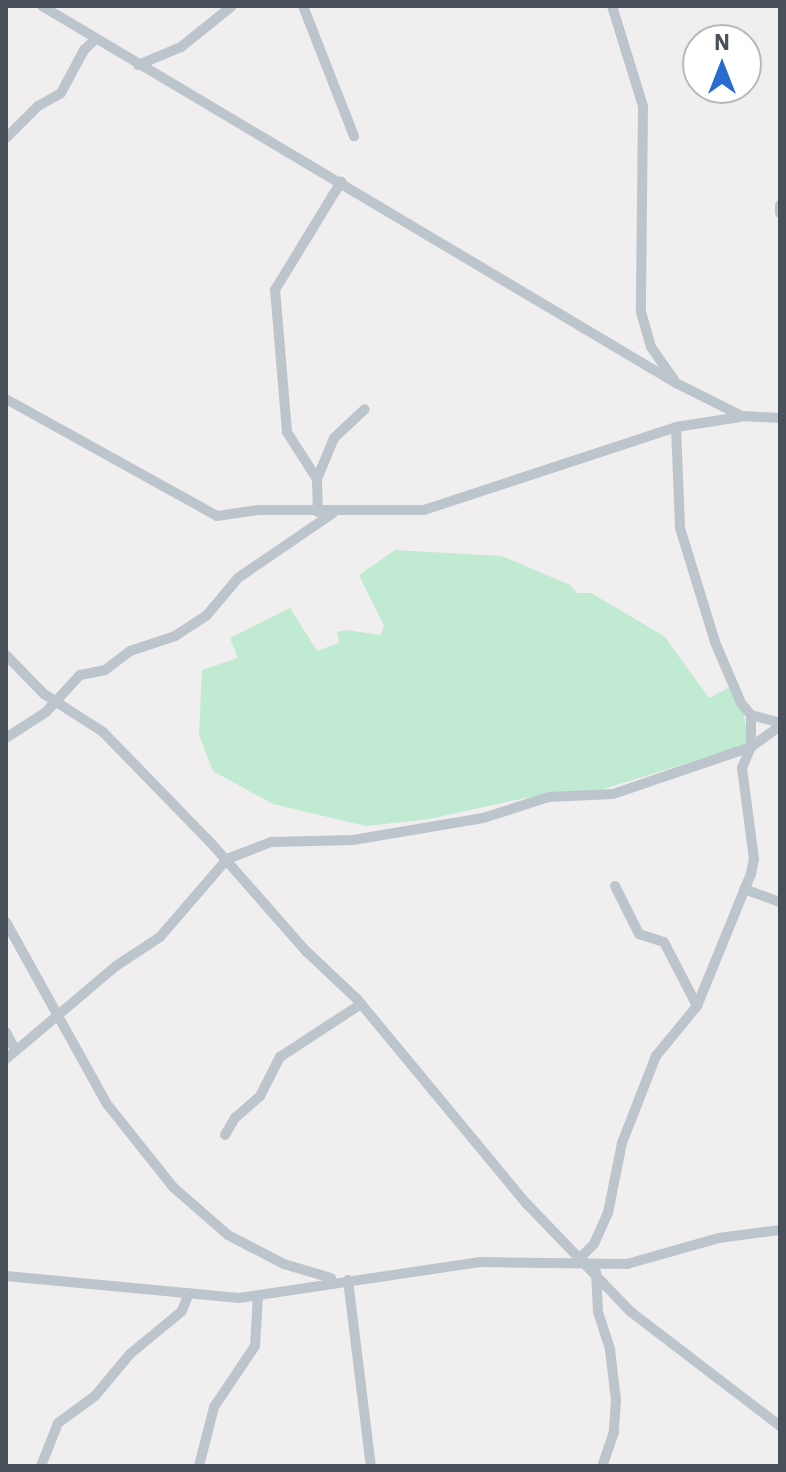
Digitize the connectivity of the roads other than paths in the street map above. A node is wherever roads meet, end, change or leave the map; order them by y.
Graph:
1 (42, 6) edge
2 (232, 6) edge
3 (303, 6) edge
4 (612, 6) edge
5 (96, 39) junction
6 (138, 65) junction
7 (354, 136) dead end
8 (6, 138) edge
9 (341, 182) junction
10 (780, 205) edge
11 (780, 213) edge
12 (676, 383) junction
13 (6, 399) edge
14 (365, 409) dead end
15 (742, 416) junction
16 (780, 418) edge
17 (676, 427) junction
18 (317, 479) junction
19 (318, 512) junction
20 (333, 513) junction
21 (6, 655) edge
22 (55, 702) junction
23 (751, 715) junction
24 (780, 724) edge
25 (6, 738) edge
26 (751, 747) junction
27 (227, 859) junction
28 (615, 886) dead end
29 (744, 889) junction
30 (780, 902) edge
31 (6, 922) edge
32 (361, 1004) junction
33 (697, 1006) junction
34 (58, 1016) junction
35 (6, 1032) edge
36 (15, 1050) junction
37 (6, 1059) edge
38 (225, 1135) dead end
39 (780, 1230) edge
40 (584, 1260) junction
41 (596, 1272) junction
42 (6, 1276) edge
43 (344, 1280) junction
44 (189, 1293) junction
45 (258, 1296) junction
46 (780, 1426) edge
47 (41, 1466) edge
48 (199, 1466) edge
49 (371, 1466) edge
50 (602, 1466) edge

1 - 5 street
2 - 6 street
3 - 7 street
4 - 12 street
5 - 6 street
5 - 8 street
6 - 9 street
9 - 12 street
9 - 18 street
10 - 11 street
12 - 15 street
13 - 19 street
14 - 18 street
15 - 16 street
15 - 17 street
17 - 20 street
17 - 23 street
18 - 19 street
19 - 20 street
20 - 22 street
21 - 22 street
22 - 25 street
22 - 27 street
23 - 24 street
23 - 26 street
24 - 26 street
26 - 27 street
26 - 29 street
27 - 32 street
27 - 34 street
28 - 33 street
29 - 30 street
29 - 33 street
31 - 34 street
32 - 38 street
32 - 40 street
33 - 40 street
34 - 36 street
34 - 43 street
35 - 36 street
36 - 37 street
39 - 40 street
40 - 41 street
40 - 43 street
41 - 46 street
41 - 50 street
42 - 44 street
43 - 45 street
43 - 49 street
44 - 45 street
44 - 47 street
45 - 48 street

